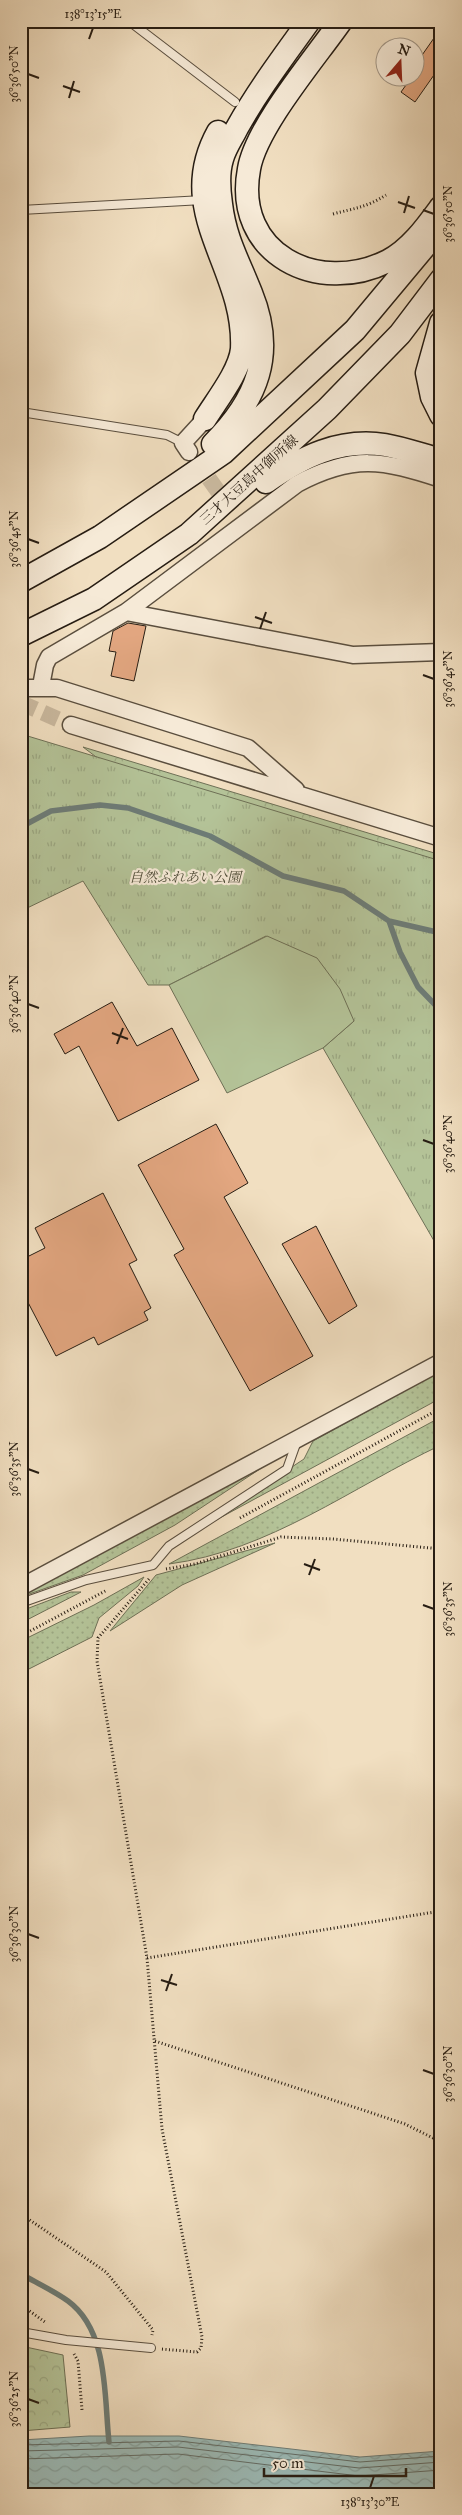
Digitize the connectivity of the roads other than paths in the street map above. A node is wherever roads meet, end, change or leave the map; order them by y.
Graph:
1 (129, 21) edge
2 (290, 21) edge
3 (309, 21) edge
4 (341, 21) edge
5 (235, 102) junction
6 (203, 200) junction
7 (441, 206) edge
8 (21, 210) edge
9 (441, 227) edge
10 (441, 280) edge
11 (441, 323) edge
12 (21, 412) edge
13 (441, 415) edge
14 (205, 419) joint
15 (186, 447) joint
16 (441, 460) edge
17 (441, 479) edge
18 (167, 491) junction
19 (189, 534) junction
20 (21, 581) edge
21 (126, 612) junction
22 (21, 635) edge
23 (441, 652) edge
24 (41, 686) junction
25 (21, 688) edge
26 (71, 725) tunnel mouth
27 (301, 795) junction
28 (441, 838) edge
29 (441, 1362) edge
30 (298, 1439) junction
31 (21, 1587) edge
32 (21, 1603) edge
33 (21, 2332) edge
34 (151, 2348) road end

1 - 5 lane
2 - 5 main road
3 - 18 main road
4 - 7 main road
5 - 6 main road
6 - 8 lane
6 - 14 main road
9 - 18 main road
10 - 19 main road, 三才大豆島中御所線
11 - 13 main road
12 - 15 lane
14 - 15 street
16 - 19 main road
17 - 21 street
18 - 20 main road
19 - 22 main road, 三才大豆島中御所線
21 - 23 street
21 - 24 street
24 - 25 street
24 - 27 street
26 - 27 street
27 - 28 street
29 - 30 street
30 - 31 street
30 - 32 lane
33 - 34 lane

